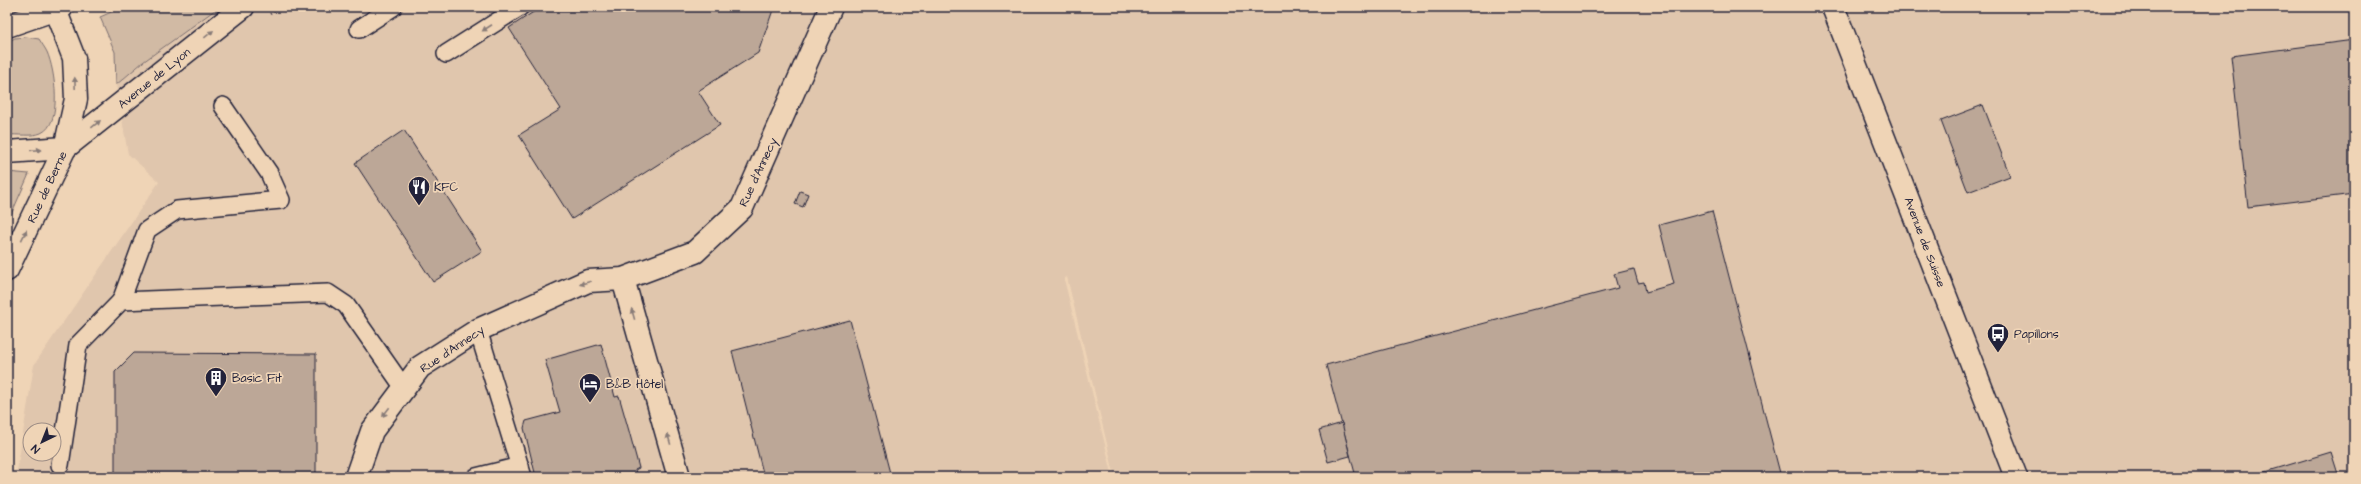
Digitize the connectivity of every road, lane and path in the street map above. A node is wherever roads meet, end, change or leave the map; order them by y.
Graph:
1 (243, 7) edge
2 (393, 7) edge
3 (520, 7) edge
4 (831, 7) edge
5 (1833, 7) edge
6 (58, 8) edge
7 (7, 26) edge
8 (359, 29) dead end
9 (446, 54) dead end
10 (223, 106) dead end
11 (65, 148) junction
12 (7, 152) edge
13 (7, 270) edge
14 (623, 279) junction
15 (121, 301) junction
16 (478, 330) junction
17 (404, 388) junction
18 (60, 465) dead end
19 (521, 471) edge
20 (356, 477) edge
21 (476, 477) edge
22 (679, 477) edge
23 (2016, 477) edge

11 -> 1 street, Avenue de Lyon
2 - 8 lane
3 -> 9 lane
4 - 14 street, Rue d'Annecy
5 - 23 street, Avenue de Suisse
6 - 7 street
11 -> 6 street, Rue de Berne
10 - 15 lane
12 -> 11 street
13 -> 11 street, Rue de Berne
14 -> 16 street, Rue d'Annecy
22 -> 14 street
15 - 17 lane
15 - 18 lane
16 - 17 street, Rue d'Annecy
16 - 19 lane
17 -> 20 street, Rue d'Annecy
19 - 21 lane

